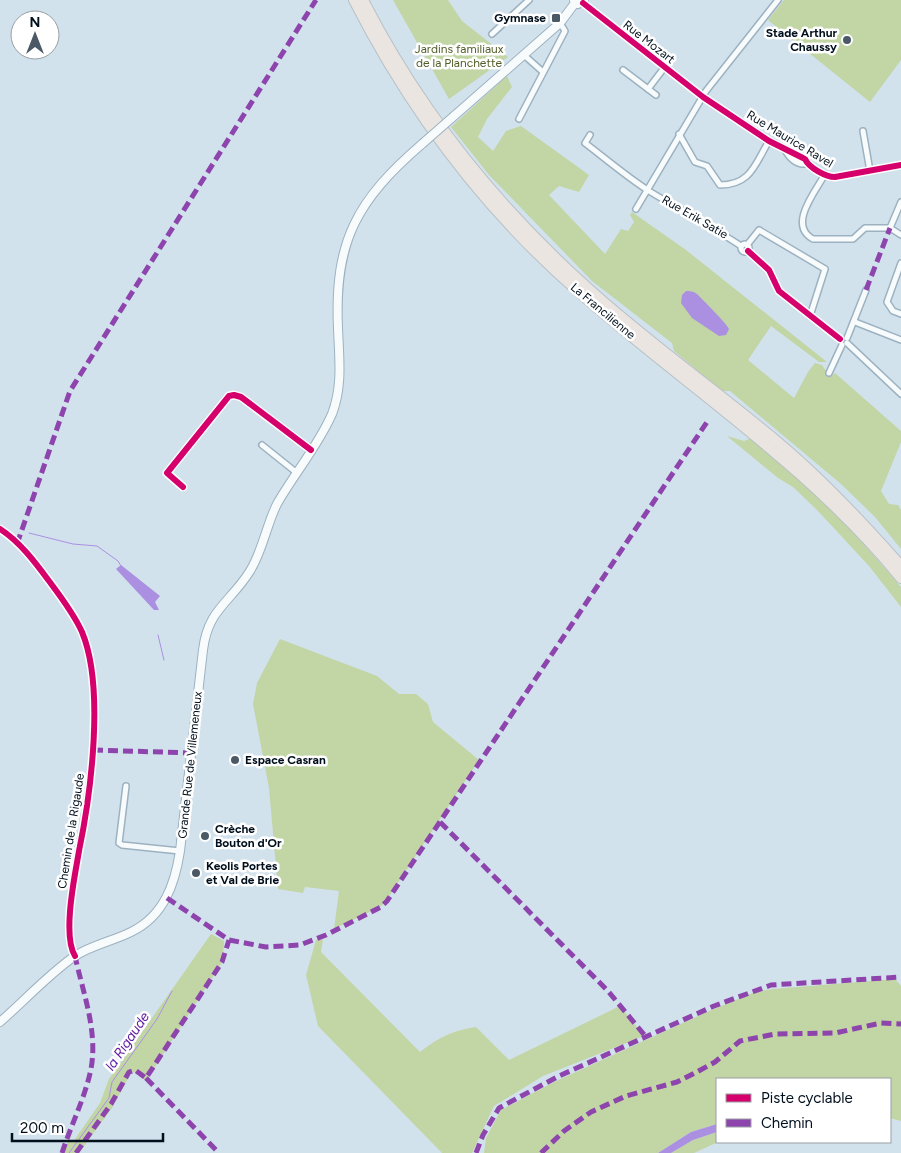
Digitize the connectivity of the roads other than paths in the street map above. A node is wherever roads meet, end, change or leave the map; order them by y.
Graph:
1 (354, 0) edge
2 (363, 0) edge
3 (529, 0) edge
4 (778, 0) edge
5 (579, 1) edge
6 (560, 23) junction
7 (492, 34) dead end
8 (524, 56) junction
9 (664, 68) junction
10 (623, 70) dead end
11 (543, 72) junction
12 (648, 90) junction
13 (656, 95) dead end
14 (702, 97) junction
15 (519, 119) dead end
16 (863, 131) dead end
17 (680, 134) junction
18 (590, 135) dead end
19 (769, 141) junction
20 (901, 165) edge
21 (870, 171) junction
22 (825, 174) junction
23 (647, 190) junction
24 (901, 202) edge
25 (636, 209) dead end
26 (890, 228) junction
27 (901, 235) edge
28 (746, 247) junction
29 (901, 263) edge
30 (866, 290) dead end
31 (901, 314) edge
32 (810, 316) junction
33 (854, 322) junction
34 (901, 340) edge
35 (844, 341) junction
36 (829, 373) dead end
37 (901, 394) edge
38 (262, 445) dead end
39 (311, 450) junction
40 (297, 473) junction
41 (183, 487) dead end
42 (0, 529) edge
43 (901, 566) edge
44 (901, 578) edge
45 (126, 786) dead end
46 (180, 851) junction
47 (75, 956) junction
48 (0, 1022) edge

1 - 44 highway, La Francilienne
2 - 43 highway, La Francilienne
3 - 7 street
4 - 14 street
5 - 6 main road, Grande Rue de Villemeneux
5 - 9 street, Rue Mozart
6 - 8 main road, Grande Rue de Villemeneux
6 - 11 street
8 - 11 street
8 - 39 main road, Grande Rue de Villemeneux, bridge
9 - 12 street
9 - 14 street, Rue Mozart
10 - 12 street
11 - 15 street
12 - 13 street
14 - 17 street
14 - 19 street, Rue Maurice Ravel
16 - 21 street
17 - 19 street
17 - 23 street
18 - 23 street, Rue Erik Satie
19 - 22 street, Rue Maurice Ravel
20 - 21 street, Rue Maurice Ravel
21 - 22 street, Rue Maurice Ravel
22 - 26 street
23 - 25 street
23 - 28 street, Rue Erik Satie
24 - 26 street
26 - 27 street
28 - 32 street, Rue Erik Satie
28 - 32 street
29 - 31 street
30 - 33 street
32 - 35 street, Rue Erik Satie
33 - 34 street
33 - 35 street
35 - 36 street
35 - 37 street, Rue Erik Satie
38 - 40 street
39 - 40 main road, Grande Rue de Villemeneux
39 - 41 street
40 - 46 main road, Grande Rue de Villemeneux
42 - 47 street, Chemin de la Rigaude
45 - 46 street
46 - 47 main road, Grande Rue de Villemeneux
47 - 48 main road, Grande Rue de Villemeneux

